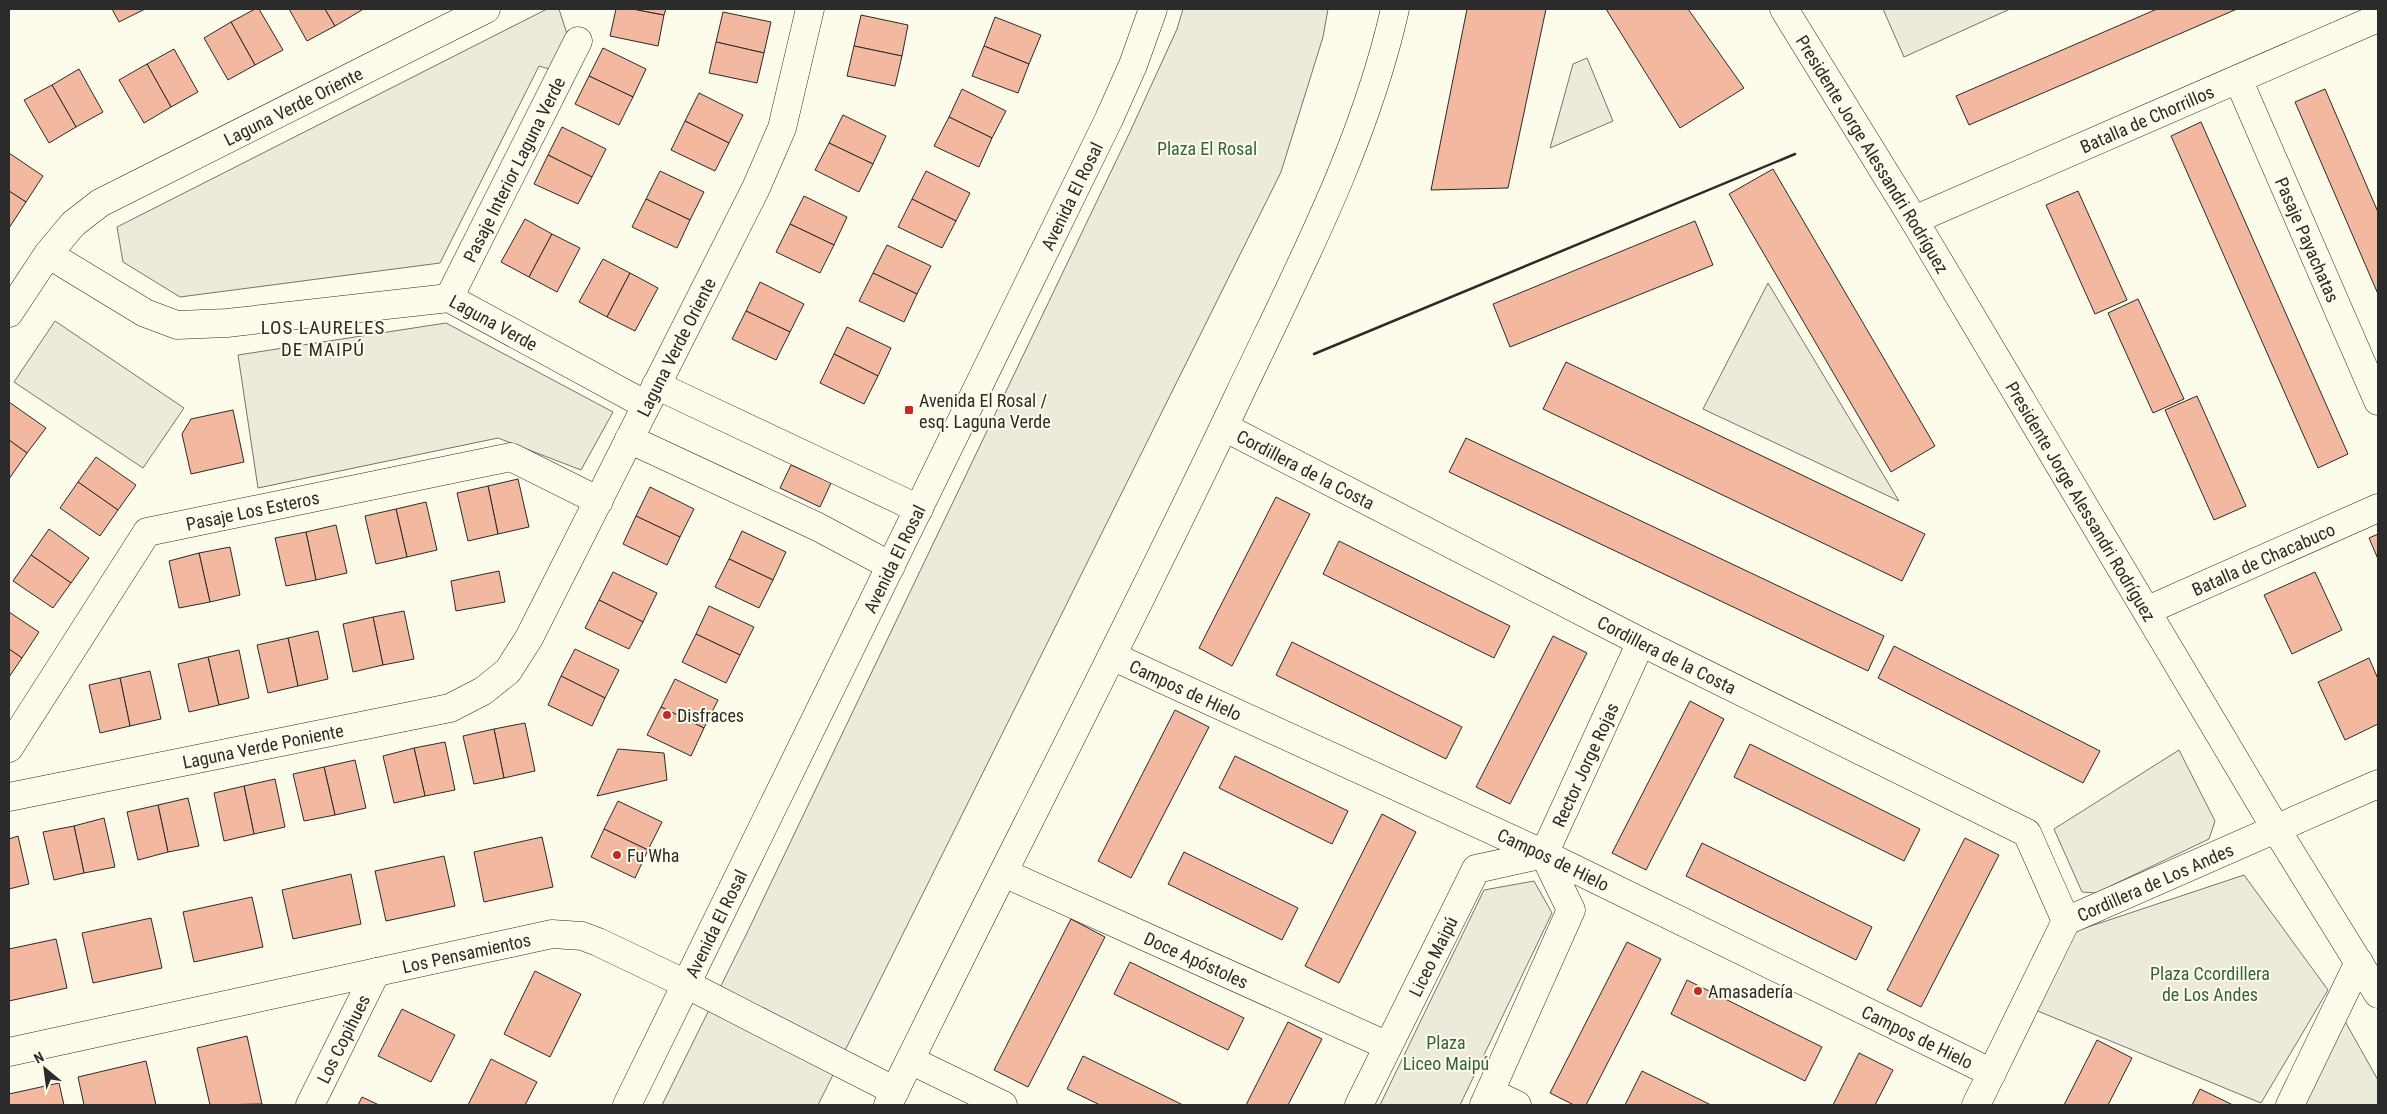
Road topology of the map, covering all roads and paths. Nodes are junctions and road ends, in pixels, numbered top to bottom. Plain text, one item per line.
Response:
1 (486, 9) edge
2 (810, 9) edge
3 (1153, 9) edge
4 (1395, 9) edge
5 (1784, 9) edge
6 (2378, 18) edge
7 (578, 41) dead end
8 (2238, 79) junction
9 (1914, 220) junction
10 (48, 254) junction
11 (449, 298) junction
12 (9, 313) edge
13 (651, 395) junction
14 (2378, 401) edge
15 (1224, 426) junction
16 (629, 439) junction
17 (599, 501) junction
18 (2378, 508) edge
19 (919, 509) junction
20 (891, 566) junction
21 (2148, 610) junction
22 (1641, 642) junction
23 (1112, 656) junction
24 (508, 671) joint
25 (9, 748) edge
26 (2378, 784) edge
27 (9, 797) edge
28 (2276, 830) junction
29 (1544, 854) junction
30 (1004, 873) junction
31 (2066, 921) junction
32 (2359, 962) junction
33 (376, 972) junction
34 (686, 984) junction
35 (2378, 994) edge
36 (1388, 1046) junction
37 (9, 1052) edge
38 (910, 1060) junction
39 (1992, 1073) junction
40 (892, 1098) edge
41 (1487, 1098) edge
42 (310, 1105) edge
43 (627, 1105) edge
44 (1003, 1105) edge
45 (1359, 1105) edge
46 (1517, 1105) edge
47 (1976, 1105) edge
48 (2290, 1105) edge

1 - 10 street, Laguna Verde Oriente
2 - 13 street, Laguna Verde Oriente
3 - 19 street, Avenida El Rosal
4 - 15 street
5 - 9 street, Presidente Jorge Alessandri Rodríguez
6 - 8 street, Batalla de Chorrillos
7 - 11 street, Pasaje Interior Laguna Verde
8 - 9 street, Batalla de Chorrillos
8 - 14 street, Pasaje Payachatas
9 - 21 street, Presidente Jorge Alessandri Rodríguez
10 - 11 street, Laguna Verde
10 - 12 street
11 - 13 street, Laguna Verde
13 - 16 street, Laguna Verde Oriente
13 - 19 street, Laguna Verde
15 - 22 street, Cordillera de la Costa
15 - 23 street
16 - 17 street, Laguna Verde Oriente
16 - 20 street
17 - 24 street, Laguna Verde Oriente
17 - 25 street, Pasaje Los Esteros
18 - 21 street, Batalla de Chacabuco
19 - 20 street, Avenida El Rosal
20 - 34 street, Avenida El Rosal
21 - 28 street, Presidente Jorge Alessandri Rodríguez
22 - 29 street, Rector Jorge Rojas
22 - 31 street, Cordillera de la Costa
23 - 29 street, Campos de Hielo
23 - 30 street
24 - 27 street, Laguna Verde Poniente
26 - 28 street, Cordillera de Los Andes
28 - 31 street, Cordillera de Los Andes
28 - 32 street, Presidente Jorge Alessandri Rodríguez
29 - 36 street, Liceo Maipú
29 - 39 street, Campos de Hielo
29 - 41 street
30 - 36 street, Doce Apóstoles
30 - 38 street
31 - 39 street, Cordillera de Los Andes
32 - 35 street, Presidente Jorge Alessandri Rodríguez
32 - 48 street
33 - 34 street, Los Pensamientos
33 - 37 street, Los Pensamientos
33 - 42 street, Los Copihues
34 - 40 street, Los Pensamientos
34 - 43 street, Avenida El Rosal
36 - 45 street, Liceo Maipú
38 - 40 street
38 - 44 street
39 - 47 street, Cordillera de Los Andes
41 - 46 street

